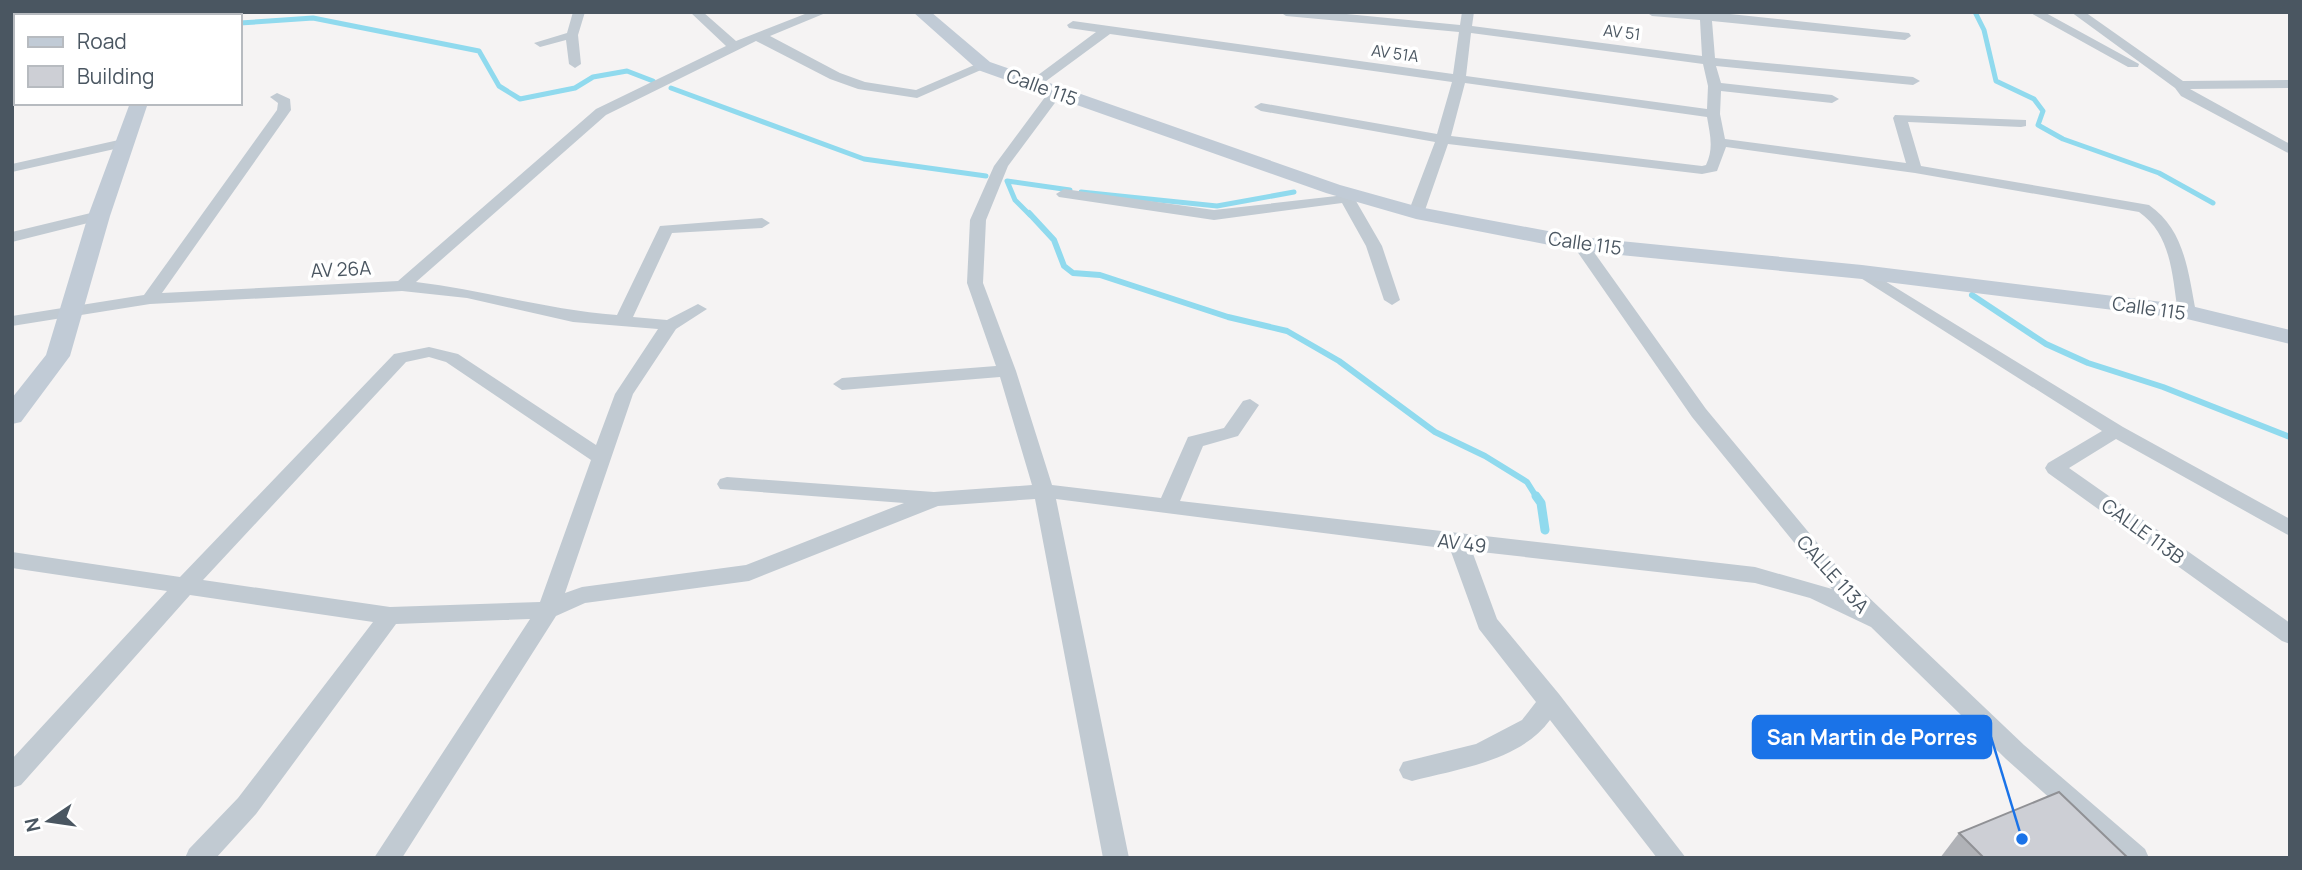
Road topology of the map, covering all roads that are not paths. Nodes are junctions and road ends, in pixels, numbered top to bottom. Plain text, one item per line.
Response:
1 (579, 12) edge
2 (696, 12) edge
3 (822, 12) edge
4 (921, 12) edge
5 (1286, 12) edge
6 (1468, 12) edge
7 (1652, 12) edge
8 (2035, 12) edge
9 (2077, 12) edge
10 (1705, 15) edge
11 (1073, 25) dead end
12 (1465, 29) junction
13 (1107, 30) junction
14 (572, 35) junction
15 (759, 35) junction
16 (1905, 36) dead end
17 (540, 43) dead end
18 (734, 46) junction
19 (1709, 61) junction
20 (575, 64) dead end
21 (984, 66) junction
22 (1458, 80) junction
23 (1913, 81) dead end
24 (1033, 84) junction
25 (2290, 84) edge
26 (1715, 86) junction
27 (2183, 89) junction
28 (1056, 92) junction
29 (277, 97) dead end
30 (1832, 99) dead end
31 (138, 105) edge
32 (1261, 107) dead end
33 (1713, 114) junction
34 (2021, 123) dead end
35 (1443, 139) junction
36 (1719, 142) junction
37 (124, 144) junction
38 (2290, 150) edge
39 (12, 168) edge
40 (1915, 169) junction
41 (1064, 194) dead end
42 (1353, 197) junction
43 (1416, 213) junction
44 (99, 216) junction
45 (762, 223) dead end
46 (12, 237) edge
47 (1580, 244) junction
48 (1863, 272) junction
49 (402, 286) junction
50 (150, 299) junction
51 (1392, 300) dead end
52 (698, 309) dead end
53 (73, 312) junction
54 (2187, 312) junction
55 (624, 320) junction
56 (12, 321) edge
57 (670, 325) junction
58 (2290, 337) edge
59 (1007, 371) junction
60 (842, 384) dead end
61 (1250, 405) dead end
62 (12, 416) edge
63 (2116, 430) junction
64 (602, 458) junction
65 (727, 484) dead end
66 (1044, 491) junction
67 (935, 499) junction
68 (1167, 507) junction
69 (2290, 530) edge
70 (1458, 542) junction
71 (12, 559) edge
72 (184, 587) junction
73 (548, 610) junction
74 (390, 617) junction
75 (1873, 619) junction
76 (2290, 635) edge
77 (1551, 701) junction
78 (1412, 770) dead end
79 (12, 777) edge
80 (198, 858) edge
81 (387, 858) edge
82 (1116, 858) edge
83 (1673, 858) edge
84 (2136, 858) edge

1 - 14 street
2 - 18 street
3 - 15 street
4 - 21 main road, Calle 115
5 - 12 street, AV 51
6 - 12 street
7 - 10 street
8 - 27 street
9 - 27 street
10 - 16 street
10 - 19 street
11 - 13 street, AV 51A
12 - 19 street, AV 51
12 - 22 street
13 - 22 street, AV 51A
13 - 24 street
14 - 17 street
14 - 20 street
15 - 18 street
15 - 21 street
18 - 49 street
19 - 23 street, AV 51
19 - 26 street
21 - 24 main road, Calle 115
22 - 33 street, AV 51A
22 - 35 street
24 - 28 main road, Calle 115
25 - 27 street
26 - 30 street
26 - 33 street
27 - 38 street
28 - 42 main road, Calle 115
28 - 59 street
29 - 50 street
31 - 37 main road
32 - 35 street
33 - 36 street
34 - 40 street
35 - 36 street
35 - 43 street
36 - 40 street
37 - 39 street
37 - 44 main road
40 - 54 street
41 - 42 street
42 - 43 main road, Calle 115
42 - 51 street
43 - 47 main road, Calle 115
44 - 46 street
44 - 53 main road
45 - 55 street
47 - 48 main road, Calle 115
47 - 75 street, CALLE 113A
48 - 54 main road, Calle 115
48 - 63 street
49 - 50 street, AV 26A
49 - 55 street, AV 26A
50 - 53 street, AV 26A
52 - 57 street
53 - 56 street, AV 26A
53 - 62 main road
54 - 58 main road, Calle 115
55 - 57 street, AV 26A
57 - 64 street
59 - 60 street
59 - 66 street
61 - 68 street
63 - 69 street
63 - 76 street, CALLE 113B
64 - 72 street
64 - 73 street
65 - 67 street
66 - 67 street, AV 49
66 - 68 street, AV 49
66 - 82 street
67 - 73 street
68 - 70 street, AV 49
70 - 75 street, AV 49
70 - 77 street
71 - 72 street
72 - 74 street
72 - 79 street
73 - 74 street
73 - 81 street
74 - 80 street
75 - 84 street, CALLE 113A
77 - 78 street
77 - 83 street

